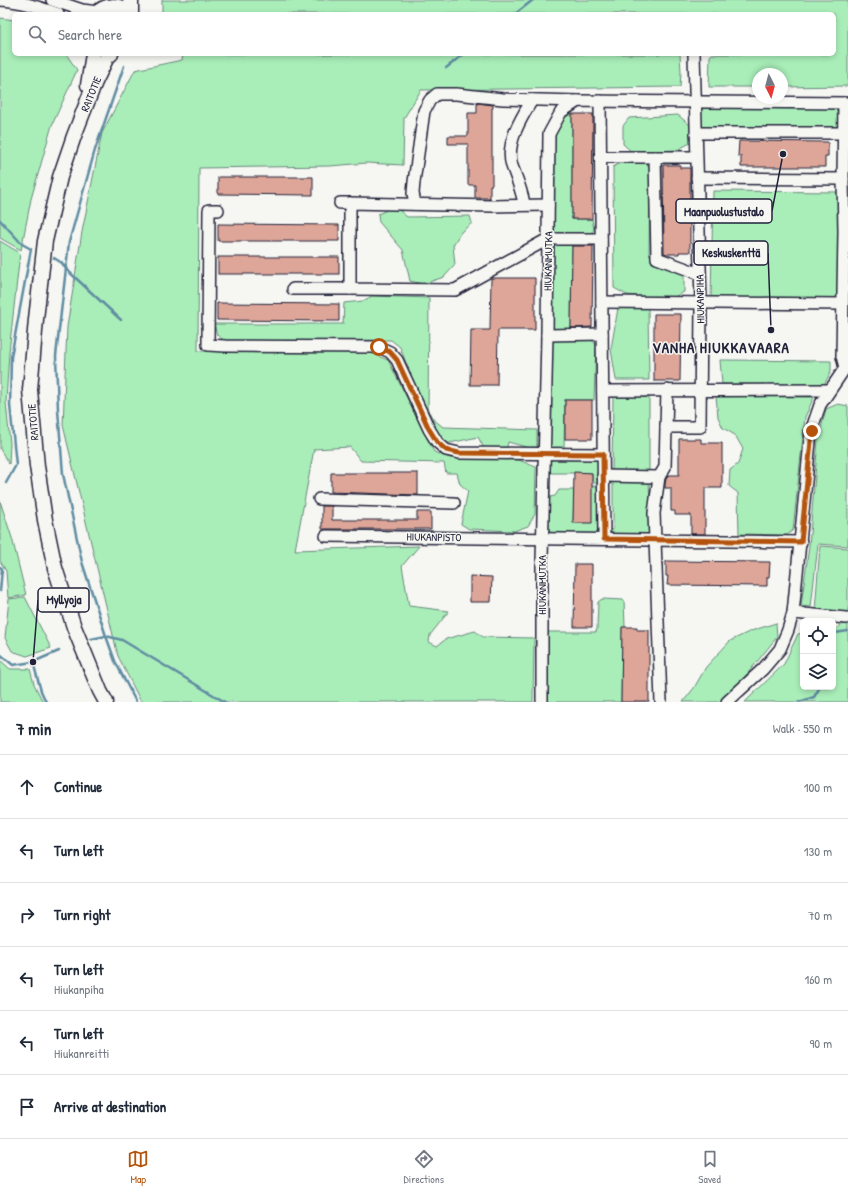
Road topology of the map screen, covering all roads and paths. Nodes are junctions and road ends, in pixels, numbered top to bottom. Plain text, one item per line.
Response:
1 (0, 0) edge
2 (52, 0) edge
3 (131, 0) edge
4 (103, 8) edge
5 (53, 12) edge
6 (127, 12) edge
7 (130, 12) edge
8 (93, 56) edge
9 (109, 56) edge
10 (694, 56) edge
11 (532, 100) junction
12 (578, 101) junction
13 (600, 102) junction
14 (695, 102) junction
15 (846, 103) edge
16 (696, 133) junction
17 (844, 133) junction
18 (74, 136) junction
19 (601, 157) junction
20 (655, 157) junction
21 (696, 157) junction
22 (845, 175) edge
23 (697, 178) junction
24 (415, 204) junction
25 (524, 204) junction
26 (548, 205) junction
27 (218, 210) dead end
28 (548, 239) junction
29 (602, 239) junction
30 (700, 274) junction
31 (293, 289) dead end
32 (350, 289) junction
33 (602, 302) junction
34 (701, 302) junction
35 (842, 304) junction
36 (602, 334) junction
37 (547, 335) junction
38 (846, 367) edge
39 (667, 390) junction
40 (829, 390) junction
41 (602, 391) junction
42 (700, 391) junction
43 (666, 427) junction
44 (545, 454) junction
45 (603, 454) junction
46 (603, 476) junction
47 (659, 477) junction
48 (319, 500) dead end
49 (454, 502) dead end
50 (326, 536) dead end
51 (543, 538) junction
52 (604, 539) junction
53 (655, 540) junction
54 (801, 542) junction
55 (793, 613) junction
56 (846, 618) dead end
57 (106, 702) edge
58 (542, 702) edge
59 (661, 702) edge
60 (727, 702) edge

1 - 5 street
2 - 4 street
3 - 7 main road
4 - 6 main road
8 - 18 main road, RAITOTIE
9 - 18 main road, RAITOTIE
10 - 14 street, HIUKANPIHA
11 - 12 street
11 - 24 street
11 - 25 street
12 - 13 street
12 - 26 street, HIUKANMUTKA
13 - 14 street
13 - 19 street
14 - 15 street
14 - 16 street, HIUKANPIHA
15 - 17 street
16 - 17 street
16 - 21 street, HIUKANPIHA
17 - 22 street
18 - 57 main road, RAITOTIE
19 - 20 street
19 - 29 street
20 - 21 street
20 - 30 street
21 - 23 street, HIUKANPIHA
22 - 23 street
22 - 35 street
23 - 30 street, HIUKANPIHA
24 - 25 street
24 - 32 street
25 - 26 street
26 - 28 street, HIUKANMUTKA
27 - 44 street
28 - 29 street
28 - 32 street
28 - 37 street, HIUKANMUTKA
29 - 33 street
30 - 34 street, HIUKANPIHA
31 - 32 street
33 - 34 street
33 - 36 street
34 - 35 street
34 - 42 street, HIUKANPIHA
35 - 38 street
36 - 37 street
36 - 41 street
37 - 44 street, HIUKANMUTKA
38 - 40 street
39 - 41 street
39 - 42 street
39 - 43 street
40 - 42 street
40 - 54 street
41 - 45 street
42 - 43 street, HIUKANPIHA
43 - 47 street
44 - 45 street
44 - 51 street, HIUKANMUTKA
45 - 46 street
46 - 47 street
46 - 52 street
47 - 53 street
48 - 49 street
50 - 51 street, HIUKANPISTO
51 - 52 street
51 - 58 street, HIUKANMUTKA
52 - 53 street
53 - 54 street
53 - 59 street
54 - 55 street
55 - 56 street
55 - 60 street

